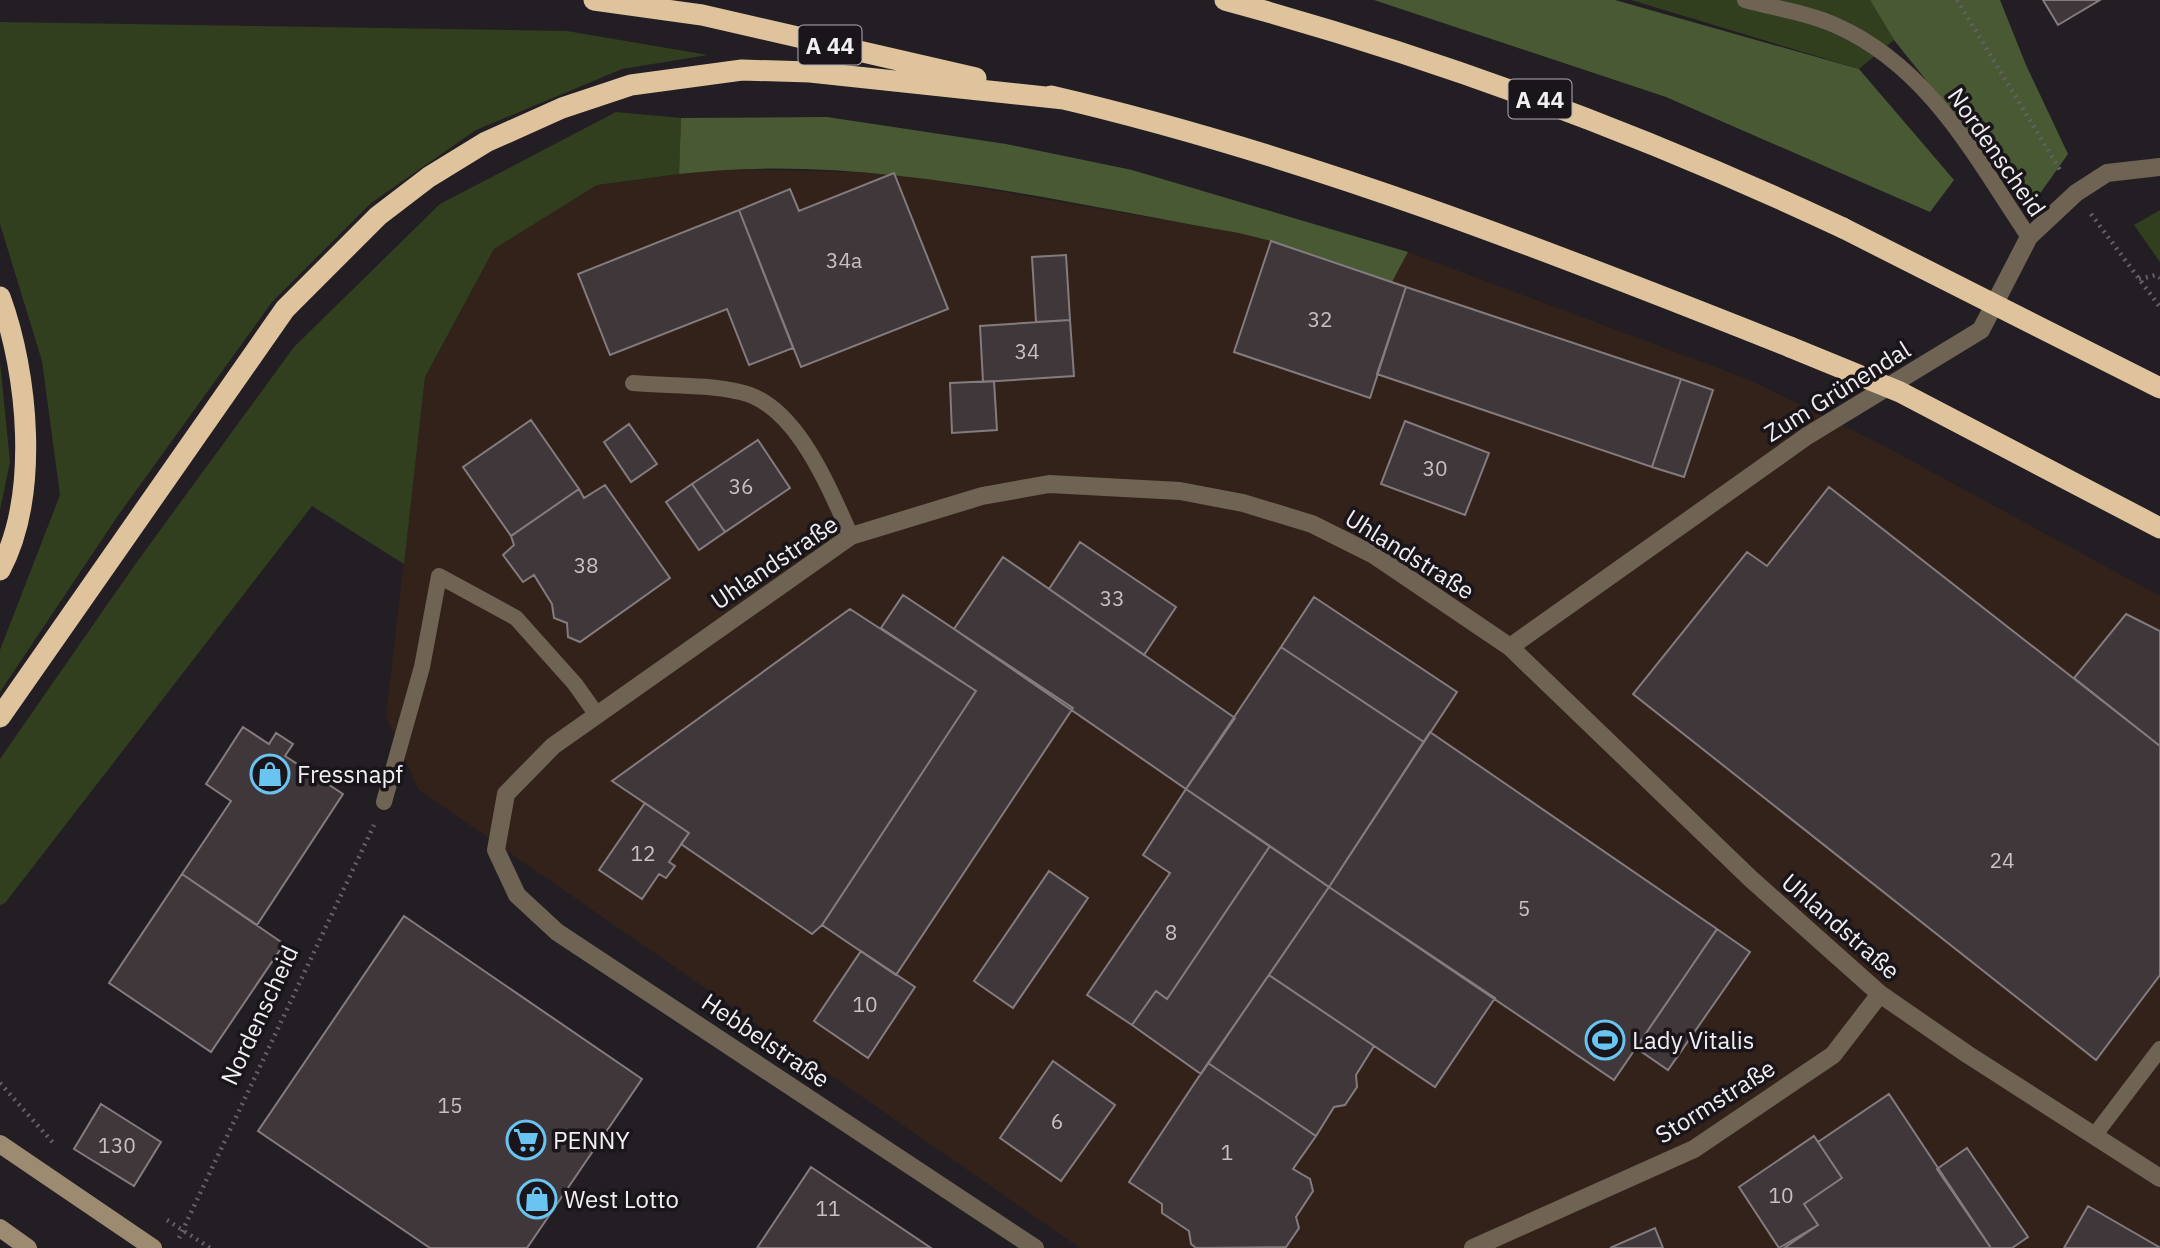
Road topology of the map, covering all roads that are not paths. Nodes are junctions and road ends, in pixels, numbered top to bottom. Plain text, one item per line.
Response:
1 (594, 0) edge
2 (1226, 0) edge
3 (1745, 0) edge
4 (1064, 99) junction
5 (2160, 166) edge
6 (2029, 237) junction
7 (0, 297) edge
8 (633, 383) dead end
9 (2160, 388) edge
10 (2160, 528) edge
11 (851, 537) junction
12 (0, 570) edge
13 (1510, 647) junction
14 (597, 715) junction
15 (0, 717) edge
16 (384, 802) road end
17 (496, 849) joint
18 (1880, 994) junction
19 (2160, 1049) edge
20 (2094, 1136) junction
21 (0, 1144) edge
22 (2160, 1178) edge
23 (0, 1228) edge
24 (27, 1248) edge
25 (153, 1248) edge
26 (1035, 1248) edge
27 (1473, 1248) edge

1 - 4 highway, A 44
2 - 9 highway, A 44, bridge
3 - 6 lane, Nordenscheid
4 - 10 highway, A 44, bridge
4 - 15 highway
5 - 6 street, Zum Grünendal
6 - 13 street, Zum Grünendal
7 - 12 highway
8 - 11 lane
11 - 13 street, Uhlandstraße
11 - 14 street, Uhlandstraße
13 - 18 street, Uhlandstraße
14 - 16 lane
14 - 17 street, Uhlandstraße
17 - 26 street, Hebbelstraße
18 - 20 street, Uhlandstraße
18 - 27 street, Stormstraße
19 - 20 lane
20 - 22 street, Uhlandstraße
21 - 25 main road
23 - 24 main road

